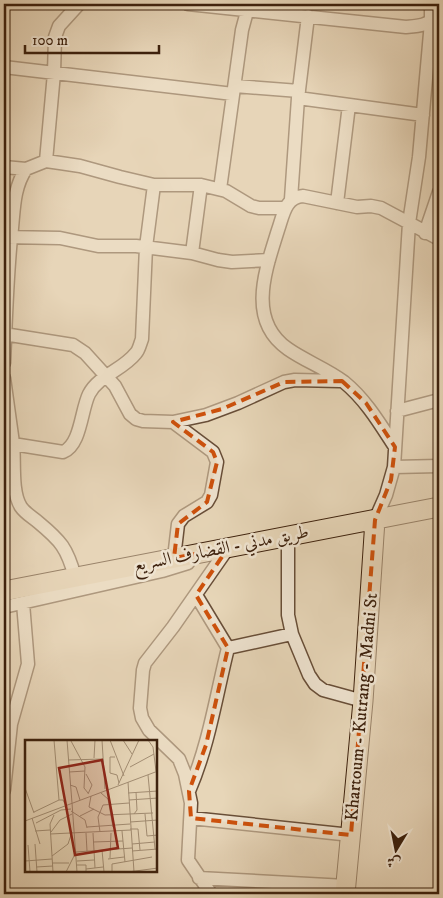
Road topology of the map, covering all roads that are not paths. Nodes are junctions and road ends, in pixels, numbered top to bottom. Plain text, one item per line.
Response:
1 (79, 4) edge
2 (188, 4) edge
3 (431, 4) edge
4 (248, 7) edge
5 (308, 16) junction
6 (435, 17) edge
7 (4, 67) edge
8 (54, 73) junction
9 (234, 90) junction
10 (299, 95) junction
11 (349, 105) junction
12 (423, 115) junction
13 (46, 162) junction
14 (4, 167) edge
15 (26, 169) junction
16 (154, 185) junction
17 (201, 185) junction
18 (220, 190) junction
19 (439, 192) edge
20 (337, 203) junction
21 (288, 204) junction
22 (409, 223) junction
23 (425, 233) junction
24 (7, 238) edge
25 (439, 239) edge
26 (146, 247) junction
27 (192, 252) junction
28 (269, 260) junction
29 (4, 334) edge
30 (4, 363) edge
31 (106, 377) junction
32 (4, 378) edge
33 (342, 381) junction
34 (439, 400) edge
35 (398, 411) junction
36 (173, 422) junction
37 (8, 445) edge
38 (395, 447) junction
39 (439, 466) edge
40 (394, 467) junction
41 (439, 508) edge
42 (376, 520) junction
43 (288, 537) junction
44 (221, 549) junction
45 (174, 558) junction
46 (75, 577) junction
47 (4, 591) edge
48 (196, 595) junction
49 (23, 603) junction
50 (4, 607) edge
51 (292, 634) junction
52 (228, 648) junction
53 (363, 701) junction
54 (4, 790) edge
55 (189, 791) junction
56 (191, 818) junction
57 (351, 835) junction
58 (199, 878) junction
59 (345, 890) edge
60 (211, 894) edge

1 - 8 street
2 - 4 street
3 - 6 street
4 - 5 street
4 - 9 street
5 - 6 street
5 - 10 street
6 - 12 street
7 - 8 street
8 - 9 street
8 - 13 street
9 - 10 street
9 - 18 street
10 - 11 street
10 - 21 street
11 - 12 street
11 - 20 street
12 - 22 street
13 - 15 street
13 - 16 street
14 - 15 street
15 - 24 street
16 - 17 street
16 - 26 street
17 - 18 street
17 - 27 street
18 - 21 street
19 - 23 street
20 - 21 street
20 - 22 street
21 - 28 street
22 - 23 street
22 - 35 street
23 - 25 street
24 - 26 street
24 - 29 street
26 - 27 street
26 - 31 street
27 - 28 street
28 - 33 street
29 - 30 street
29 - 31 street
31 - 36 street
31 - 37 street
32 - 37 street
33 - 36 street
33 - 38 street
34 - 35 street
35 - 38 street
36 - 45 street
37 - 46 street
38 - 40 street
39 - 40 street
40 - 42 street
41 - 42 highway, طريق مدني - القضارف السريع
42 - 43 highway, طريق مدني - القضارف السريع
42 - 53 highway, Khartoum - Kutrang - Madni St
43 - 44 highway, طريق مدني - القضارف السريع
43 - 51 street
44 - 45 highway, طريق مدني - القضارف السريع
44 - 48 street
44 - 49 street
45 - 46 highway, طريق مدني - القضارف السريع
46 - 47 highway, طريق مدني - القضارف السريع
48 - 52 street
48 - 55 street
49 - 50 street
49 - 54 street
51 - 52 street
51 - 53 street
52 - 55 street
53 - 57 highway, Khartoum - Kutrang - Madni St
55 - 56 street
56 - 57 street
56 - 58 street
57 - 59 highway, Khartoum - Kutrang - Madni St
58 - 59 street
58 - 60 street

